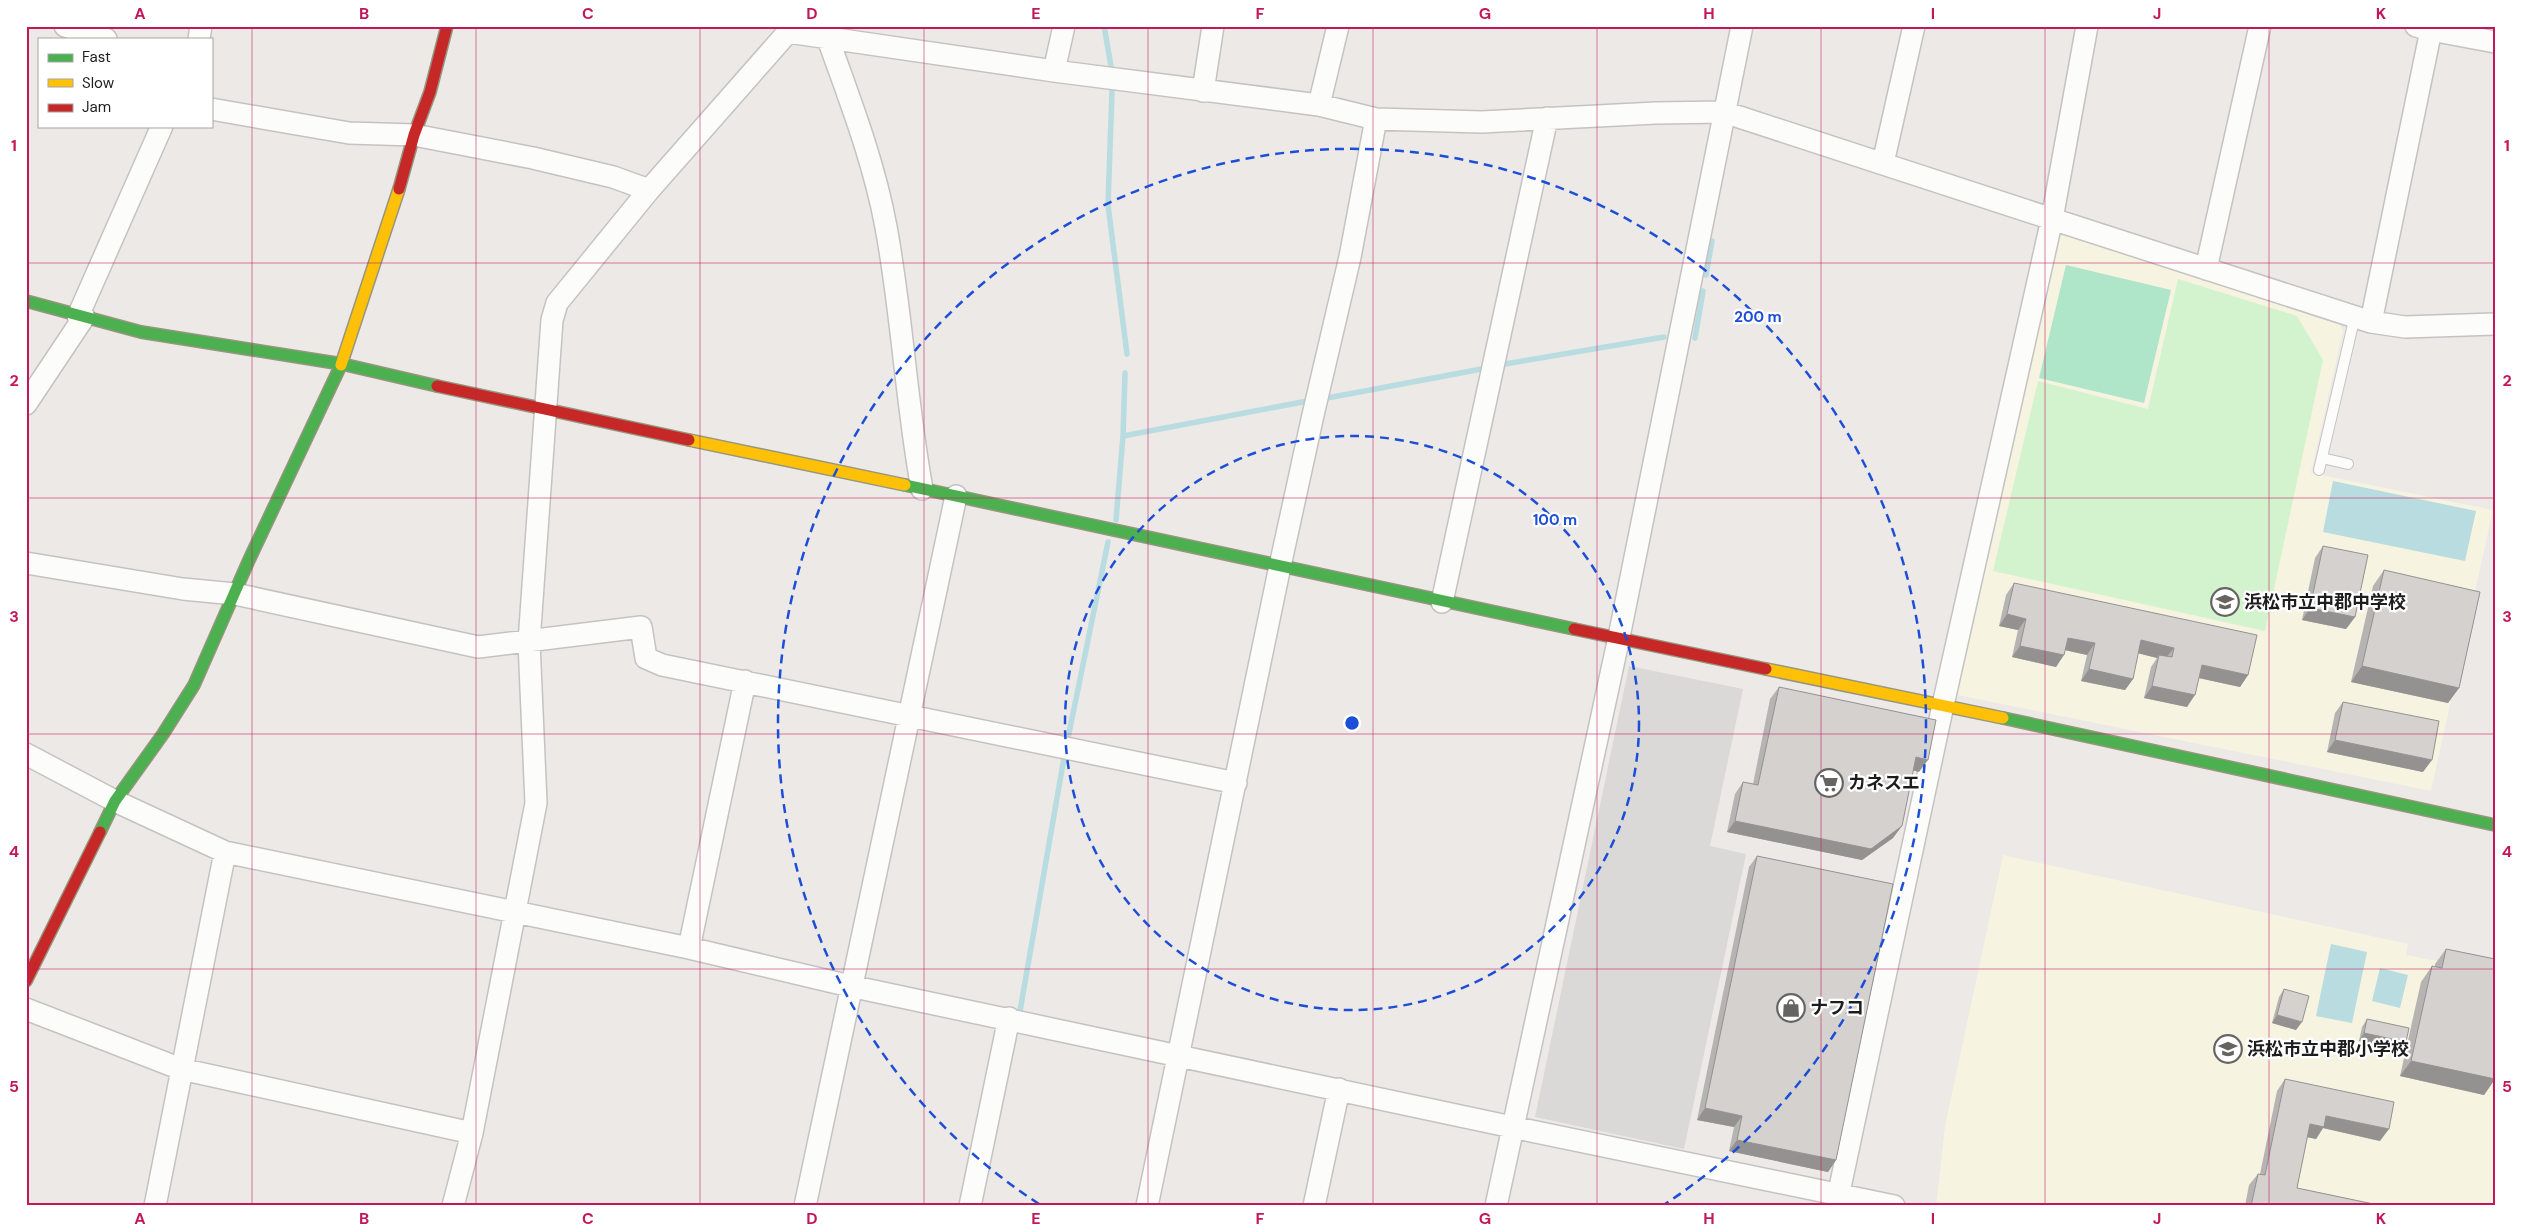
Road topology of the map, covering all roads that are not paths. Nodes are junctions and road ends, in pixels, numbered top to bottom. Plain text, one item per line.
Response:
1 (65, 26) edge
2 (447, 26) edge
3 (1064, 26) edge
4 (1213, 26) edge
5 (1338, 26) edge
6 (1742, 26) edge
7 (1914, 26) edge
8 (2088, 26) edge
9 (2260, 26) edge
10 (2426, 27) edge
11 (819, 34) edge
12 (103, 38) edge
13 (2495, 42) edge
14 (1054, 70) junction
15 (1203, 91) junction
16 (1319, 105) junction
17 (212, 109) edge
18 (1724, 112) junction
19 (1548, 118) junction
20 (1376, 119) junction
21 (161, 128) edge
22 (414, 136) junction
23 (1883, 163) junction
24 (649, 190) junction
25 (2052, 219) junction
26 (2206, 269) junction
27 (26, 301) edge
28 (81, 317) junction
29 (2363, 319) junction
30 (2495, 324) edge
31 (342, 364) junction
32 (26, 404) edge
33 (545, 410) junction
34 (2322, 458) junction
35 (2348, 464) dead end
36 (2319, 470) dead end
37 (922, 489) junction
38 (956, 496) junction
39 (26, 564) edge
40 (1280, 566) junction
41 (235, 594) junction
42 (1442, 602) junction
43 (1619, 637) junction
44 (529, 642) junction
45 (745, 681) junction
46 (1943, 705) junction
47 (910, 716) junction
48 (26, 754) edge
49 (1236, 783) junction
50 (114, 801) junction
51 (2495, 825) edge
52 (225, 852) junction
53 (515, 913) junction
54 (689, 948) junction
55 (26, 981) edge
56 (850, 986) junction
57 (26, 1009) edge
58 (1008, 1018) junction
59 (1178, 1054) junction
60 (181, 1069) junction
61 (1339, 1089) junction
62 (1512, 1127) junction
63 (472, 1133) junction
64 (1838, 1200) edge
65 (155, 1206) edge
66 (453, 1206) edge
67 (806, 1206) edge
68 (970, 1206) edge
69 (1147, 1206) edge
70 (1314, 1206) edge
71 (1496, 1206) edge
72 (1894, 1206) edge

1 - 12 street
2 - 22 street
3 - 14 street
4 - 15 street
5 - 16 street
6 - 18 street
7 - 23 street
8 - 25 street
9 - 26 street
10 - 13 street
10 - 29 street
11 - 14 street
11 - 24 street
11 - 37 street
14 - 15 street
15 - 16 street
16 - 20 street
17 - 22 street
18 - 19 street
18 - 23 street
18 - 43 street
19 - 20 street
19 - 42 street
20 - 40 street
21 - 28 street
22 - 24 street
22 - 31 street
23 - 25 street
24 - 33 street
25 - 26 street
25 - 46 street
26 - 29 street
27 - 28 street
28 - 31 street
28 - 32 street
29 - 30 street
29 - 34 lane
31 - 33 street
31 - 41 street
33 - 37 street
33 - 44 street
34 - 35 lane
34 - 36 lane
37 - 38 street
38 - 40 street
38 - 47 street
39 - 41 street
40 - 42 street
40 - 49 street
41 - 44 street
41 - 50 street
42 - 43 street
43 - 46 street
43 - 62 street
44 - 45 street
44 - 53 street
45 - 47 street
45 - 54 street
46 - 51 street
46 - 64 street
47 - 49 street
47 - 56 street
48 - 50 street
49 - 59 street
50 - 52 street
50 - 55 street
52 - 53 street
52 - 60 street
53 - 54 street
53 - 63 street
54 - 56 street
56 - 58 street
56 - 67 street
57 - 60 street
58 - 59 street
58 - 68 street
59 - 61 street
59 - 69 street
60 - 63 street
60 - 65 street
61 - 62 street
61 - 70 street
62 - 64 street
62 - 71 street
63 - 66 street
64 - 72 street

